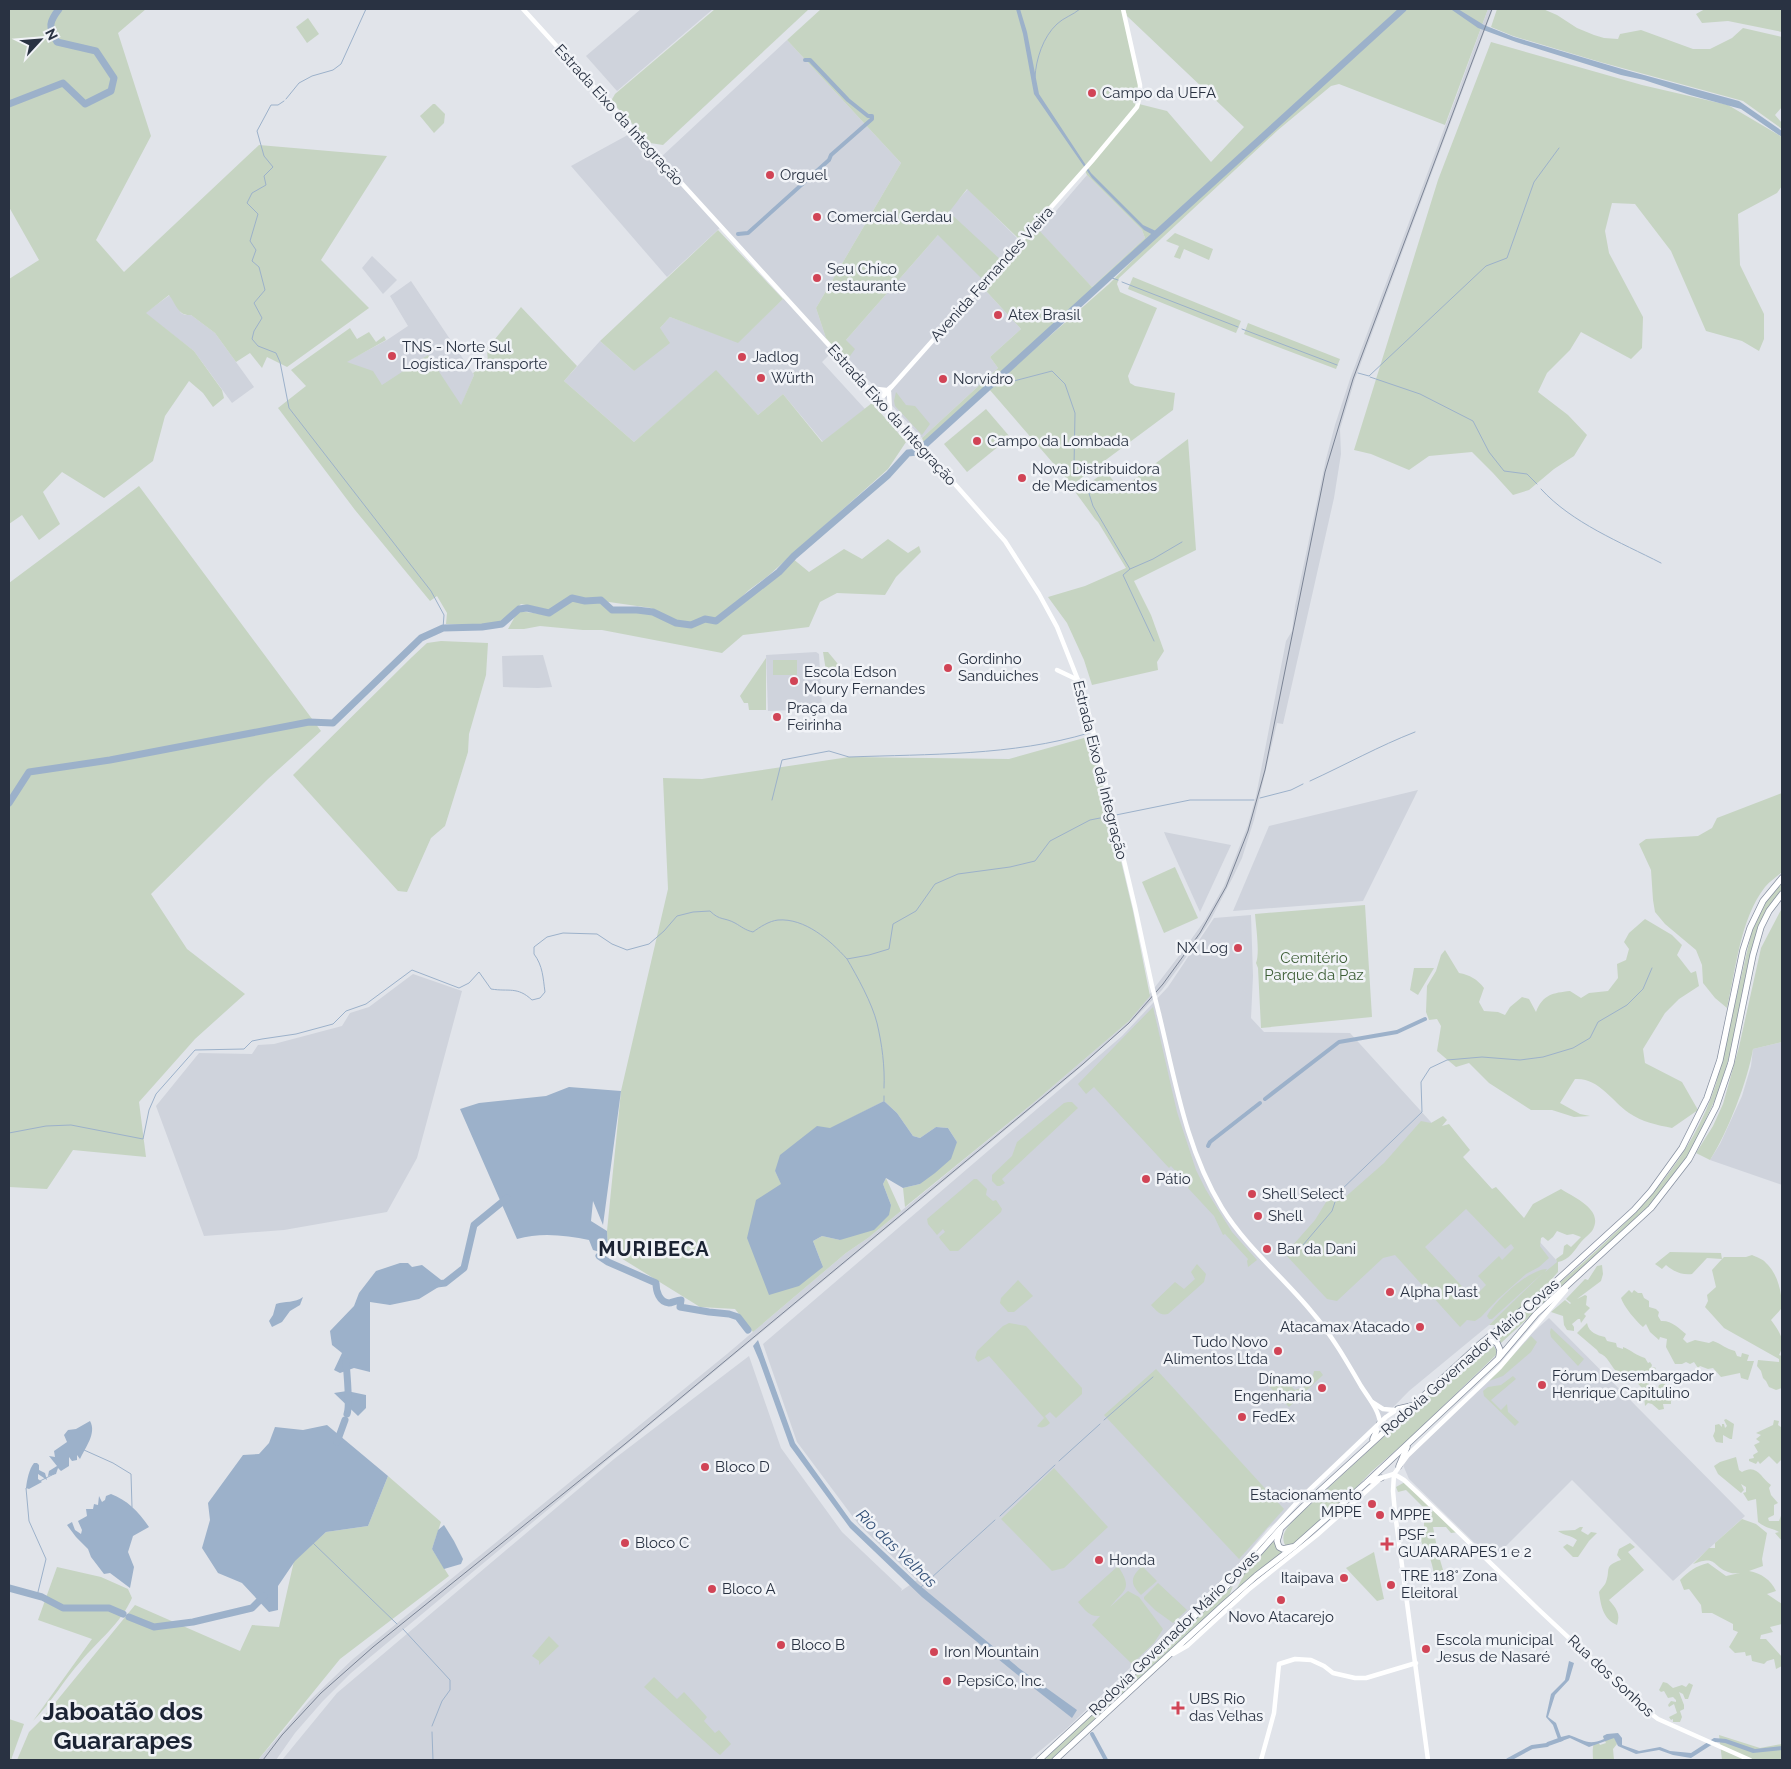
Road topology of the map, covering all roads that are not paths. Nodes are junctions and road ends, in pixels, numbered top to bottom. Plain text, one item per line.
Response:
1 (523, 9) edge
2 (1124, 9) edge
3 (867, 388) junction
4 (887, 391) junction
5 (878, 400) junction
6 (890, 413) junction
7 (1057, 670) dead end
8 (1078, 680) junction
9 (1782, 878) edge
10 (1782, 894) edge
11 (1571, 1282) junction
12 (1479, 1345) junction
13 (1498, 1360) junction
14 (1369, 1399) junction
15 (1413, 1406) junction
16 (1398, 1409) junction
17 (1380, 1423) junction
18 (1411, 1440) junction
19 (1371, 1445) junction
20 (1399, 1466) junction
21 (1394, 1474) junction
22 (1381, 1478) junction
23 (1404, 1480) junction
24 (1366, 1483) junction
25 (1393, 1491) junction
26 (1280, 1529) junction
27 (1295, 1546) junction
28 (1164, 1659) junction
29 (1416, 1664) junction
30 (1137, 1669) junction
31 (1039, 1760) edge
32 (1056, 1760) edge
33 (1261, 1760) edge
34 (1428, 1760) edge
35 (1750, 1760) edge

1 - 3 main road, Estrada Eixo da Integração
2 - 4 main road, Avenida Fernandes Vieira
3 - 4 main road
3 - 5 main road, Estrada Eixo da Integração
4 - 5 main road, Avenida Fernandes Vieira
4 - 6 main road
5 - 6 main road, Estrada Eixo da Integração
6 - 8 main road, Estrada Eixo da Integração
7 - 8 main road
8 - 14 main road, Estrada Eixo da Integração, bridge
9 - 12 highway, Rodovia Governador Mário Covas
10 - 11 highway, Rodovia Governador Mário Covas
11 - 13 highway, Rodovia Governador Mário Covas
11 - 20 main road
12 - 13 highway
12 - 15 highway, Rodovia Governador Mário Covas
13 - 18 highway, Rodovia Governador Mário Covas
14 - 16 main road, Estrada Eixo da Integração
14 - 17 main road, Estrada Eixo da Integração
15 - 16 highway
15 - 19 highway, Rodovia Governador Mário Covas
16 - 17 main road
17 - 19 highway
17 - 30 main road
18 - 20 highway
18 - 24 highway, Rodovia Governador Mário Covas
19 - 26 highway, Rodovia Governador Mário Covas
20 - 21 main road
20 - 23 main road, Rua dos Sonhos
21 - 22 main road
21 - 23 main road, Rua dos Sonhos
21 - 25 main road
22 - 24 highway
22 - 25 main road
22 - 28 main road
23 - 35 main road, Rua dos Sonhos
24 - 27 highway, Rodovia Governador Mário Covas
25 - 29 main road
26 - 27 highway
26 - 30 highway, Rodovia Governador Mário Covas
27 - 28 highway, Rodovia Governador Mário Covas
28 - 32 highway, Rodovia Governador Mário Covas
29 - 33 main road
29 - 34 main road
30 - 31 highway, Rodovia Governador Mário Covas

